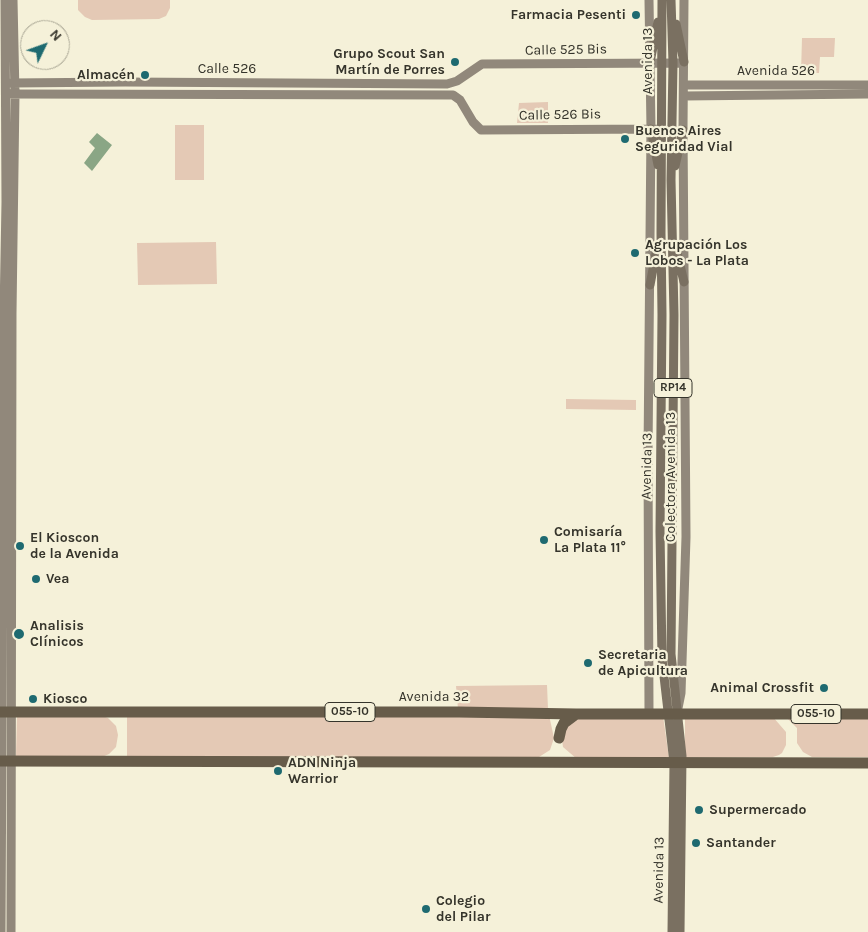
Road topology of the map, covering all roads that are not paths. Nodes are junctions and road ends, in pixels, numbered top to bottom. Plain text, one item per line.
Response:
1 (5, 0) edge
2 (13, 0) edge
3 (649, 0) edge
4 (684, 0) edge
5 (662, 1) edge
6 (671, 1) edge
7 (650, 62) junction
8 (662, 62) junction
9 (684, 62) junction
10 (673, 63) junction
11 (453, 82) joint
12 (7, 83) edge
13 (684, 85) junction
14 (868, 85) edge
15 (3, 94) edge
16 (15, 94) junction
17 (868, 94) edge
18 (453, 95) joint
19 (684, 96) junction
20 (651, 129) junction
21 (667, 129) junction
22 (683, 130) junction
23 (671, 180) junction
24 (662, 185) junction
25 (672, 232) junction
26 (661, 233) junction
27 (684, 282) junction
28 (650, 285) junction
29 (5, 712) edge
30 (649, 713) junction
31 (672, 713) junction
32 (576, 714) junction
33 (868, 714) edge
34 (559, 738) dead end
35 (4, 761) edge
36 (678, 763) junction
37 (868, 763) edge
38 (1, 932) edge
39 (11, 932) edge
40 (672, 932) edge
41 (680, 932) edge

1 - 12 main road
2 - 12 main road
3 - 7 main road, Colectora Avenida 13
4 - 9 main road, Colectora Avenida 13
5 - 7 main road
5 - 8 main road, Avenida 13 / RP14
6 - 9 main road
6 - 10 main road, Avenida 13 / RP14
7 - 8 main road, Calle 525 Bis
7 - 11 main road, Calle 525 Bis
7 - 20 main road, Colectora Avenida 13
8 - 10 main road, Calle 525 Bis
8 - 21 main road, Avenida 13 / RP14
9 - 10 main road, Calle 525 Bis
9 - 13 main road, Colectora Avenida 13
10 - 21 main road, Avenida 13 / RP14
11 - 12 main road, Calle 526
12 - 15 main road
12 - 16 main road
13 - 14 main road, Avenida 526
13 - 19 main road, Colectora Avenida 13
15 - 16 main road, Calle 526
15 - 29 main road
16 - 18 main road, Calle 526
16 - 29 main road
17 - 19 main road, Avenida 526
18 - 20 main road, Calle 526 Bis
19 - 22 main road, Colectora Avenida 13
20 - 21 main road, Calle 526 Bis
20 - 24 main road
20 - 28 main road, Colectora Avenida 13
21 - 22 main road, Calle 526 Bis
21 - 23 main road, Avenida 13 / RP14
21 - 24 main road, Avenida 13 / RP14
22 - 23 main road
22 - 27 main road, Colectora Avenida 13
23 - 25 main road, Avenida 13 / RP14
24 - 26 main road, Avenida 13 / RP14
25 - 27 main road
25 - 31 main road, Avenida 13 / RP14
26 - 28 main road
26 - 31 main road, Avenida 13 / RP14
27 - 31 main road, Colectora Avenida 13
28 - 30 main road, Colectora Avenida 13
29 - 32 highway, Avenida 32 / 055-10
29 - 35 main road
30 - 31 highway, Avenida 32 / 055-10
30 - 32 highway, Avenida 32 / 055-10
31 - 33 highway, Avenida 32 / 055-10
31 - 36 main road, Avenida 13 / RP14
32 - 34 highway
35 - 36 highway
35 - 38 main road
35 - 39 main road
36 - 37 highway
36 - 40 main road, Avenida 13
36 - 41 main road, Avenida 13

